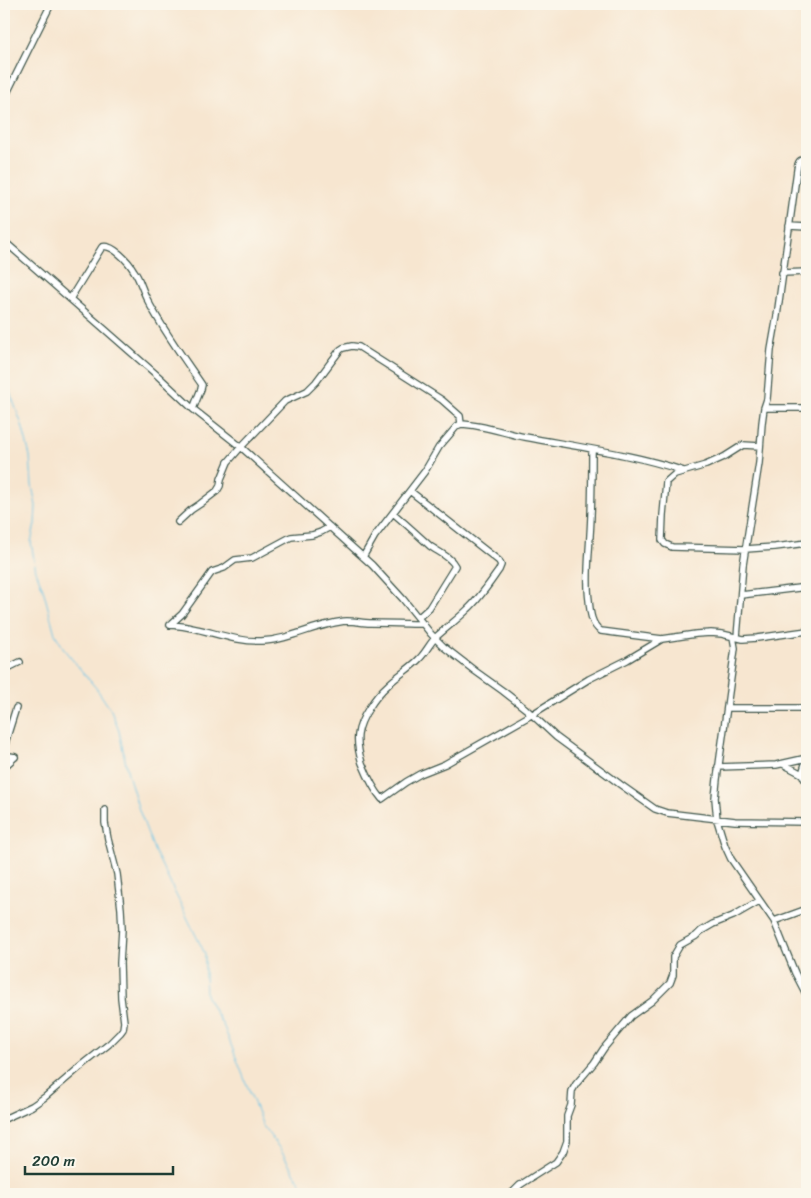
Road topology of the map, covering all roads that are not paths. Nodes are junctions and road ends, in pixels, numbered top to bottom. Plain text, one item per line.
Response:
1 (51, 4) edge
2 (4, 99) edge
3 (807, 159) edge
4 (789, 226) junction
5 (807, 227) edge
6 (4, 241) edge
7 (807, 272) edge
8 (782, 273) junction
9 (70, 299) junction
10 (764, 408) junction
11 (807, 408) edge
12 (193, 409) junction
13 (461, 424) junction
14 (760, 446) junction
15 (241, 447) junction
16 (592, 450) junction
17 (684, 471) junction
18 (410, 491) junction
19 (393, 514) junction
20 (178, 522) dead end
21 (330, 527) junction
22 (807, 543) edge
23 (746, 549) junction
24 (363, 557) junction
25 (807, 587) edge
26 (741, 595) junction
27 (412, 611) junction
28 (419, 617) junction
29 (410, 624) junction
30 (424, 624) junction
31 (807, 631) edge
32 (435, 638) junction
33 (738, 638) junction
34 (662, 639) junction
35 (735, 648) junction
36 (20, 662) dead end
37 (4, 670) edge
38 (16, 708) dead end
39 (727, 708) junction
40 (807, 708) edge
41 (531, 715) junction
42 (4, 750) edge
43 (4, 755) edge
44 (807, 758) edge
45 (784, 764) junction
46 (718, 766) junction
47 (4, 767) edge
48 (802, 774) junction
49 (807, 784) edge
50 (105, 810) dead end
51 (717, 820) junction
52 (807, 822) edge
53 (759, 900) junction
54 (807, 909) edge
55 (774, 921) junction
56 (807, 996) edge
57 (4, 1119) edge
58 (511, 1194) edge

1 - 2 street
3 - 4 street
4 - 5 street
4 - 8 street
6 - 9 street
7 - 8 street
8 - 10 street
9 - 12 street
9 - 12 street
10 - 11 street
10 - 14 street
12 - 15 street
13 - 15 street
13 - 16 street
13 - 18 street
14 - 17 street
14 - 23 street
15 - 20 street
15 - 21 street
16 - 17 street
16 - 34 street
17 - 23 street
18 - 19 street
18 - 32 street
19 - 24 street
19 - 28 street
21 - 24 street
21 - 29 street
22 - 23 street
23 - 26 street
24 - 27 street
25 - 26 street
26 - 33 street
27 - 28 street
27 - 29 street
28 - 30 street
29 - 30 street
30 - 32 street
31 - 33 street
32 - 41 street
32 - 41 street
33 - 34 street
33 - 35 street
33 - 35 street
34 - 41 street
35 - 39 street
36 - 37 street
38 - 42 street
39 - 40 street
39 - 46 street
41 - 51 street
43 - 47 street
44 - 45 street
44 - 48 street
45 - 46 street
45 - 48 street
46 - 51 street
48 - 49 street
50 - 57 street
51 - 52 street
51 - 53 street
53 - 55 street
53 - 58 street
54 - 55 street
55 - 56 street

